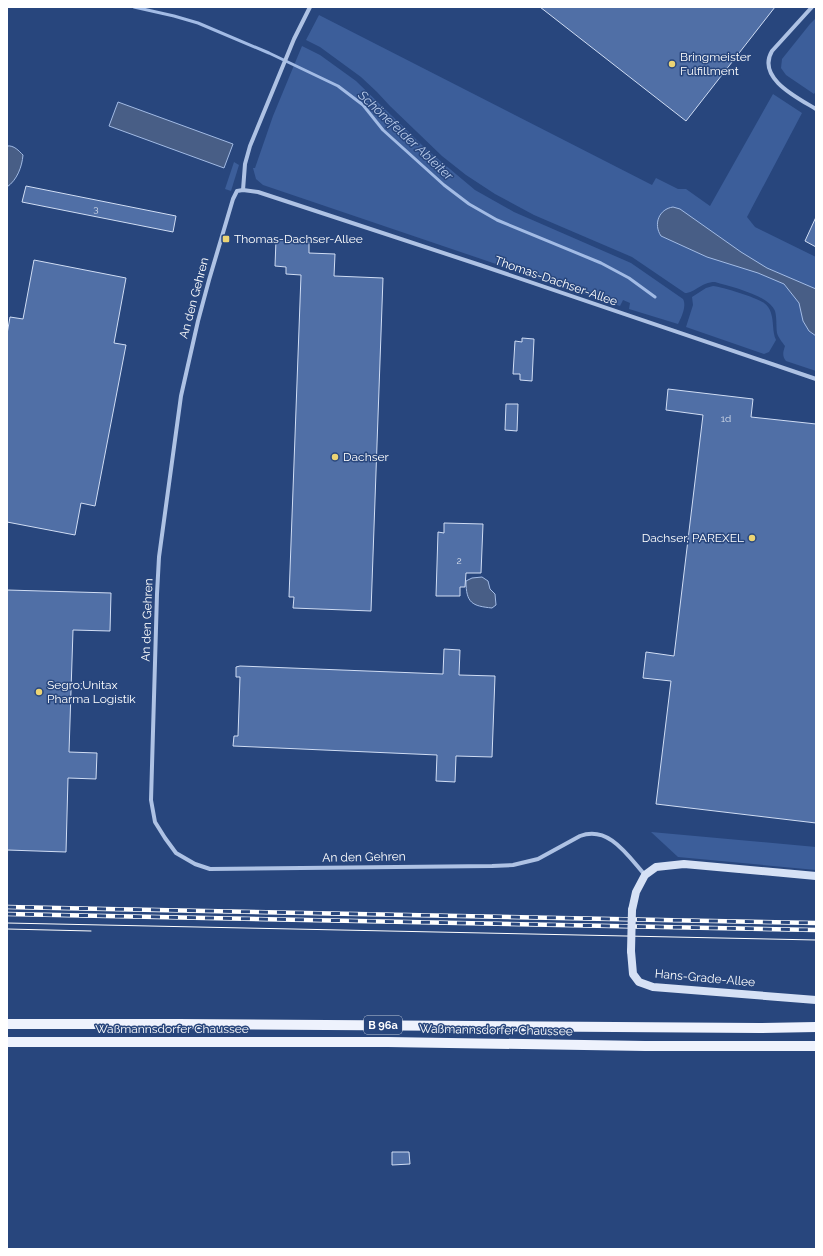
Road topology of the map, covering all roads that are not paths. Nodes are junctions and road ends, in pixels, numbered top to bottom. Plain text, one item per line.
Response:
1 (310, 7) edge
2 (812, 7) edge
3 (816, 109) edge
4 (243, 190) junction
5 (816, 379) edge
6 (645, 875) junction
7 (816, 876) edge
8 (816, 1000) edge
9 (7, 1024) edge
10 (816, 1027) edge
11 (7, 1042) edge
12 (816, 1046) edge

1 - 4 street
2 - 3 street
4 - 5 street, Thomas-Dachser-Allee
4 - 6 street, An den Gehren
6 - 7 street
6 - 8 street, Hans-Grade-Allee, bridge
9 - 10 main road, Waßmannsdorfer Chaussee / B 96a
11 - 12 main road, Waßmannsdorfer Chaussee / B 96a

